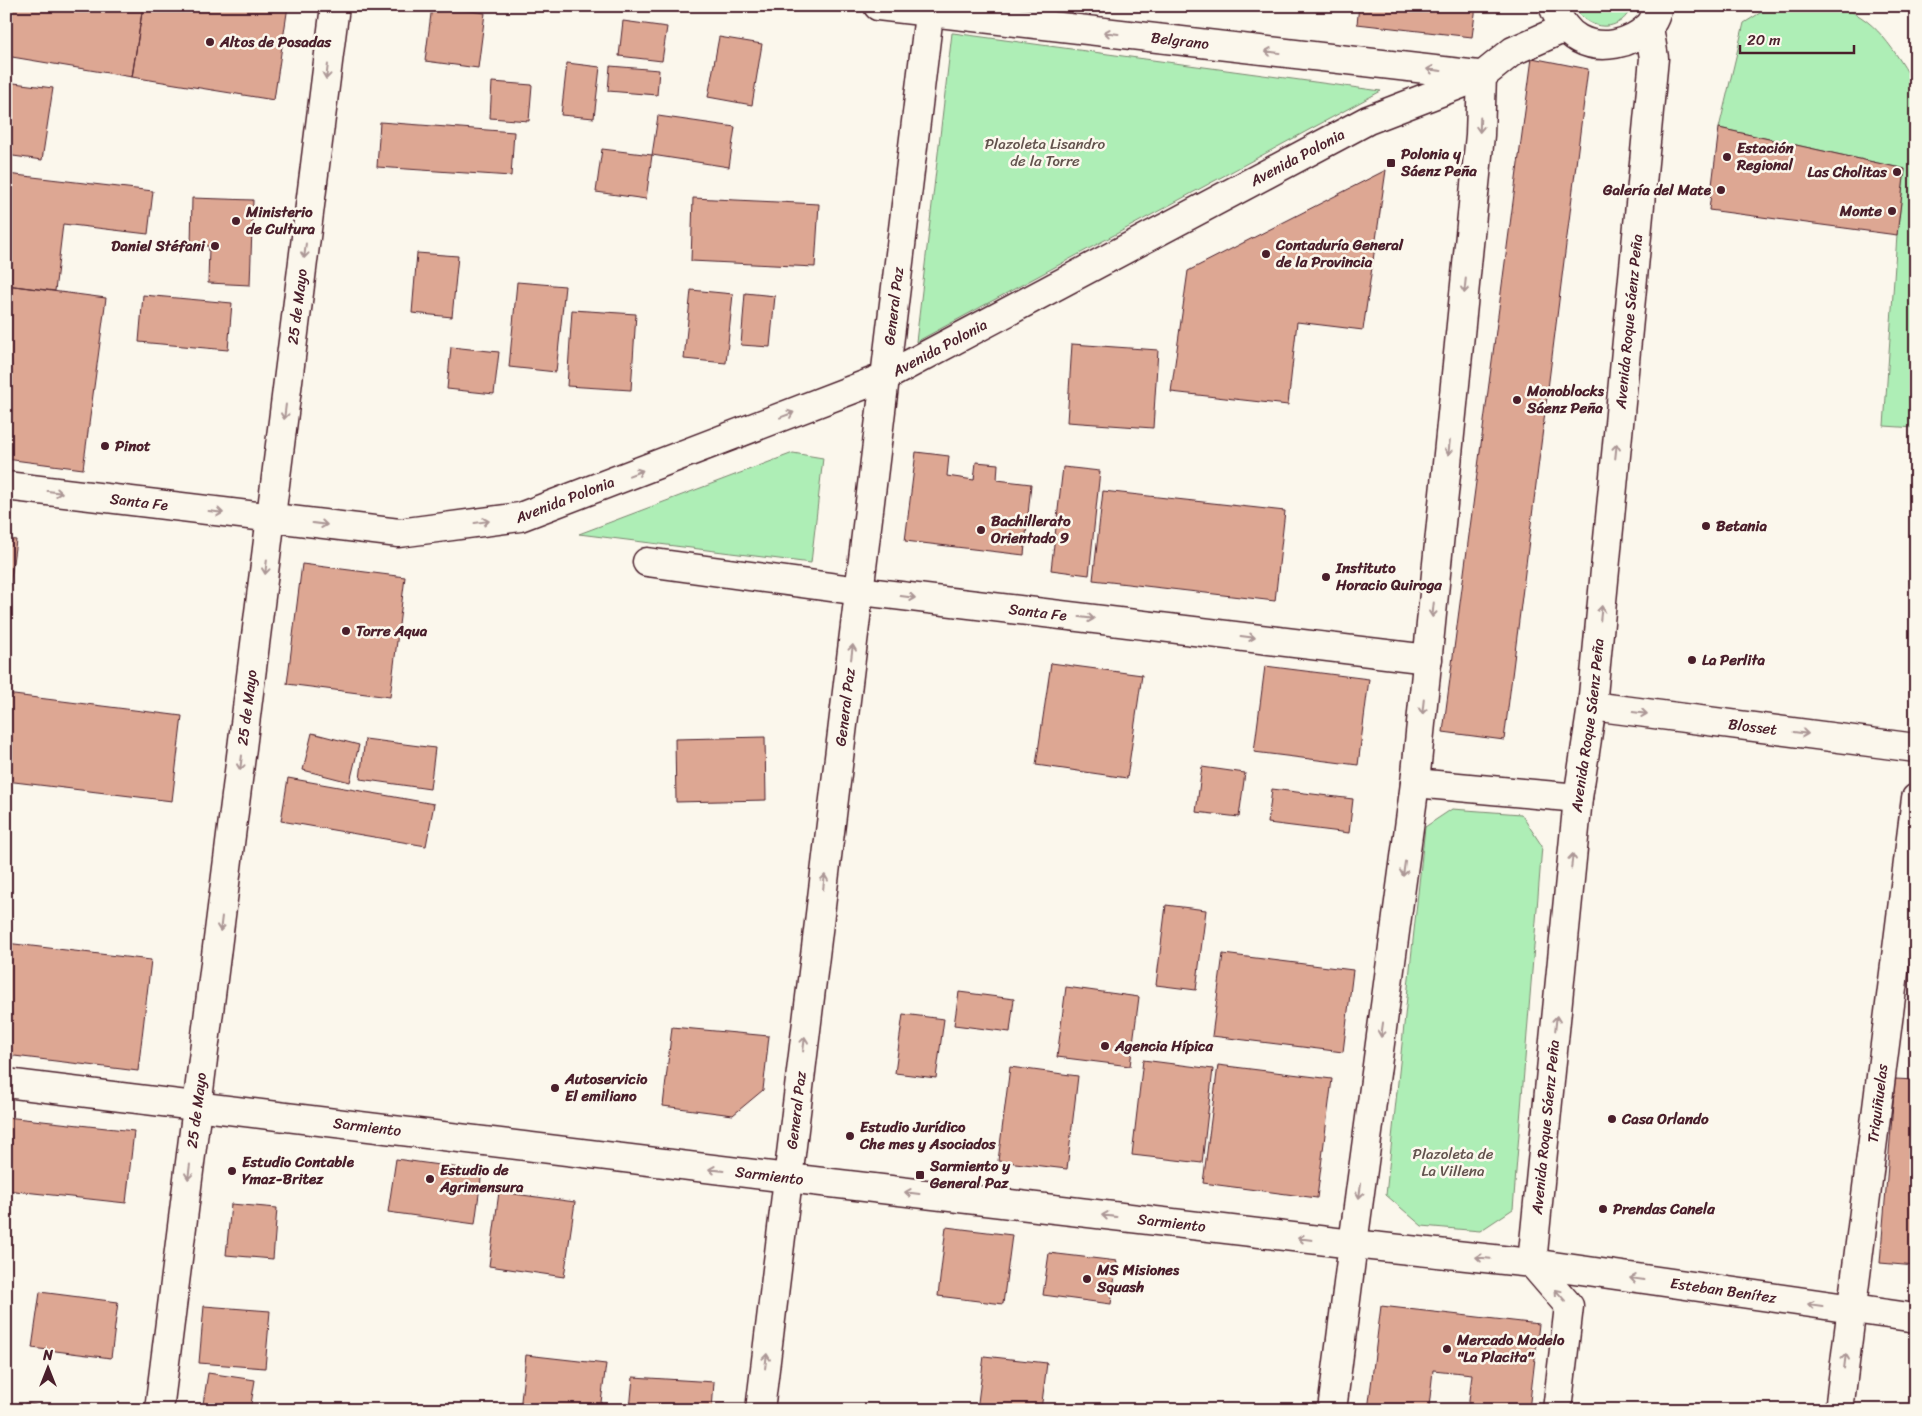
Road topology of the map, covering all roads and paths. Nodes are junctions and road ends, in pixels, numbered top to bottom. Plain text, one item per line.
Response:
1 (335, 6) edge
2 (878, 6) edge
3 (929, 9) edge
4 (1559, 17) edge
5 (1653, 17) edge
6 (1482, 76) junction
7 (885, 377) junction
8 (6, 486) edge
9 (272, 518) junction
10 (648, 562) dead end
11 (860, 591) junction
12 (1428, 659) junction
13 (1592, 706) junction
14 (1916, 748) edge
15 (1415, 783) junction
16 (1578, 798) junction
17 (1916, 798) edge
18 (6, 1083) edge
19 (197, 1106) junction
20 (788, 1178) junction
21 (1353, 1244) junction
22 (1532, 1263) junction
23 (1852, 1310) junction
24 (1916, 1318) edge
25 (160, 1410) edge
26 (760, 1410) edge
27 (1332, 1410) edge
28 (1557, 1410) edge
29 (1840, 1410) edge

1 -> 9 street, 25 de Mayo
2 - 3 street, Belgrano
6 -> 3 street, Belgrano
3 - 7 street, General Paz
4 - 5 street, Avenida Roque Sáenz Peña
4 - 6 street, Avenida Polonia
13 -> 5 street, Avenida Roque Sáenz Peña
6 - 7 street, Avenida Polonia
6 -> 12 street
9 -> 7 street, Avenida Polonia
7 - 11 street, General Paz
8 -> 9 street, Santa Fe
9 -> 19 street, 25 de Mayo
10 - 11 street, Santa Fe
11 -> 12 street, Santa Fe
20 -> 11 street, General Paz
12 -> 15 street
13 -> 14 street, Blosset
13 - 16 street, Avenida Roque Sáenz Peña
15 - 16 street
15 -> 21 street
22 -> 16 street, Avenida Roque Sáenz Peña
17 - 23 street, Triquiñuelas
18 - 19 street, Sarmiento
20 -> 19 street, Sarmiento
19 -> 25 street, 25 de Mayo
21 -> 20 street, Sarmiento
26 -> 20 street, General Paz
22 -> 21 street, Sarmiento
21 - 27 street
23 -> 22 street, Esteban Benítez
28 -> 22 street
23 - 24 street, Esteban Benítez
29 -> 23 street, Triquiñuelas

